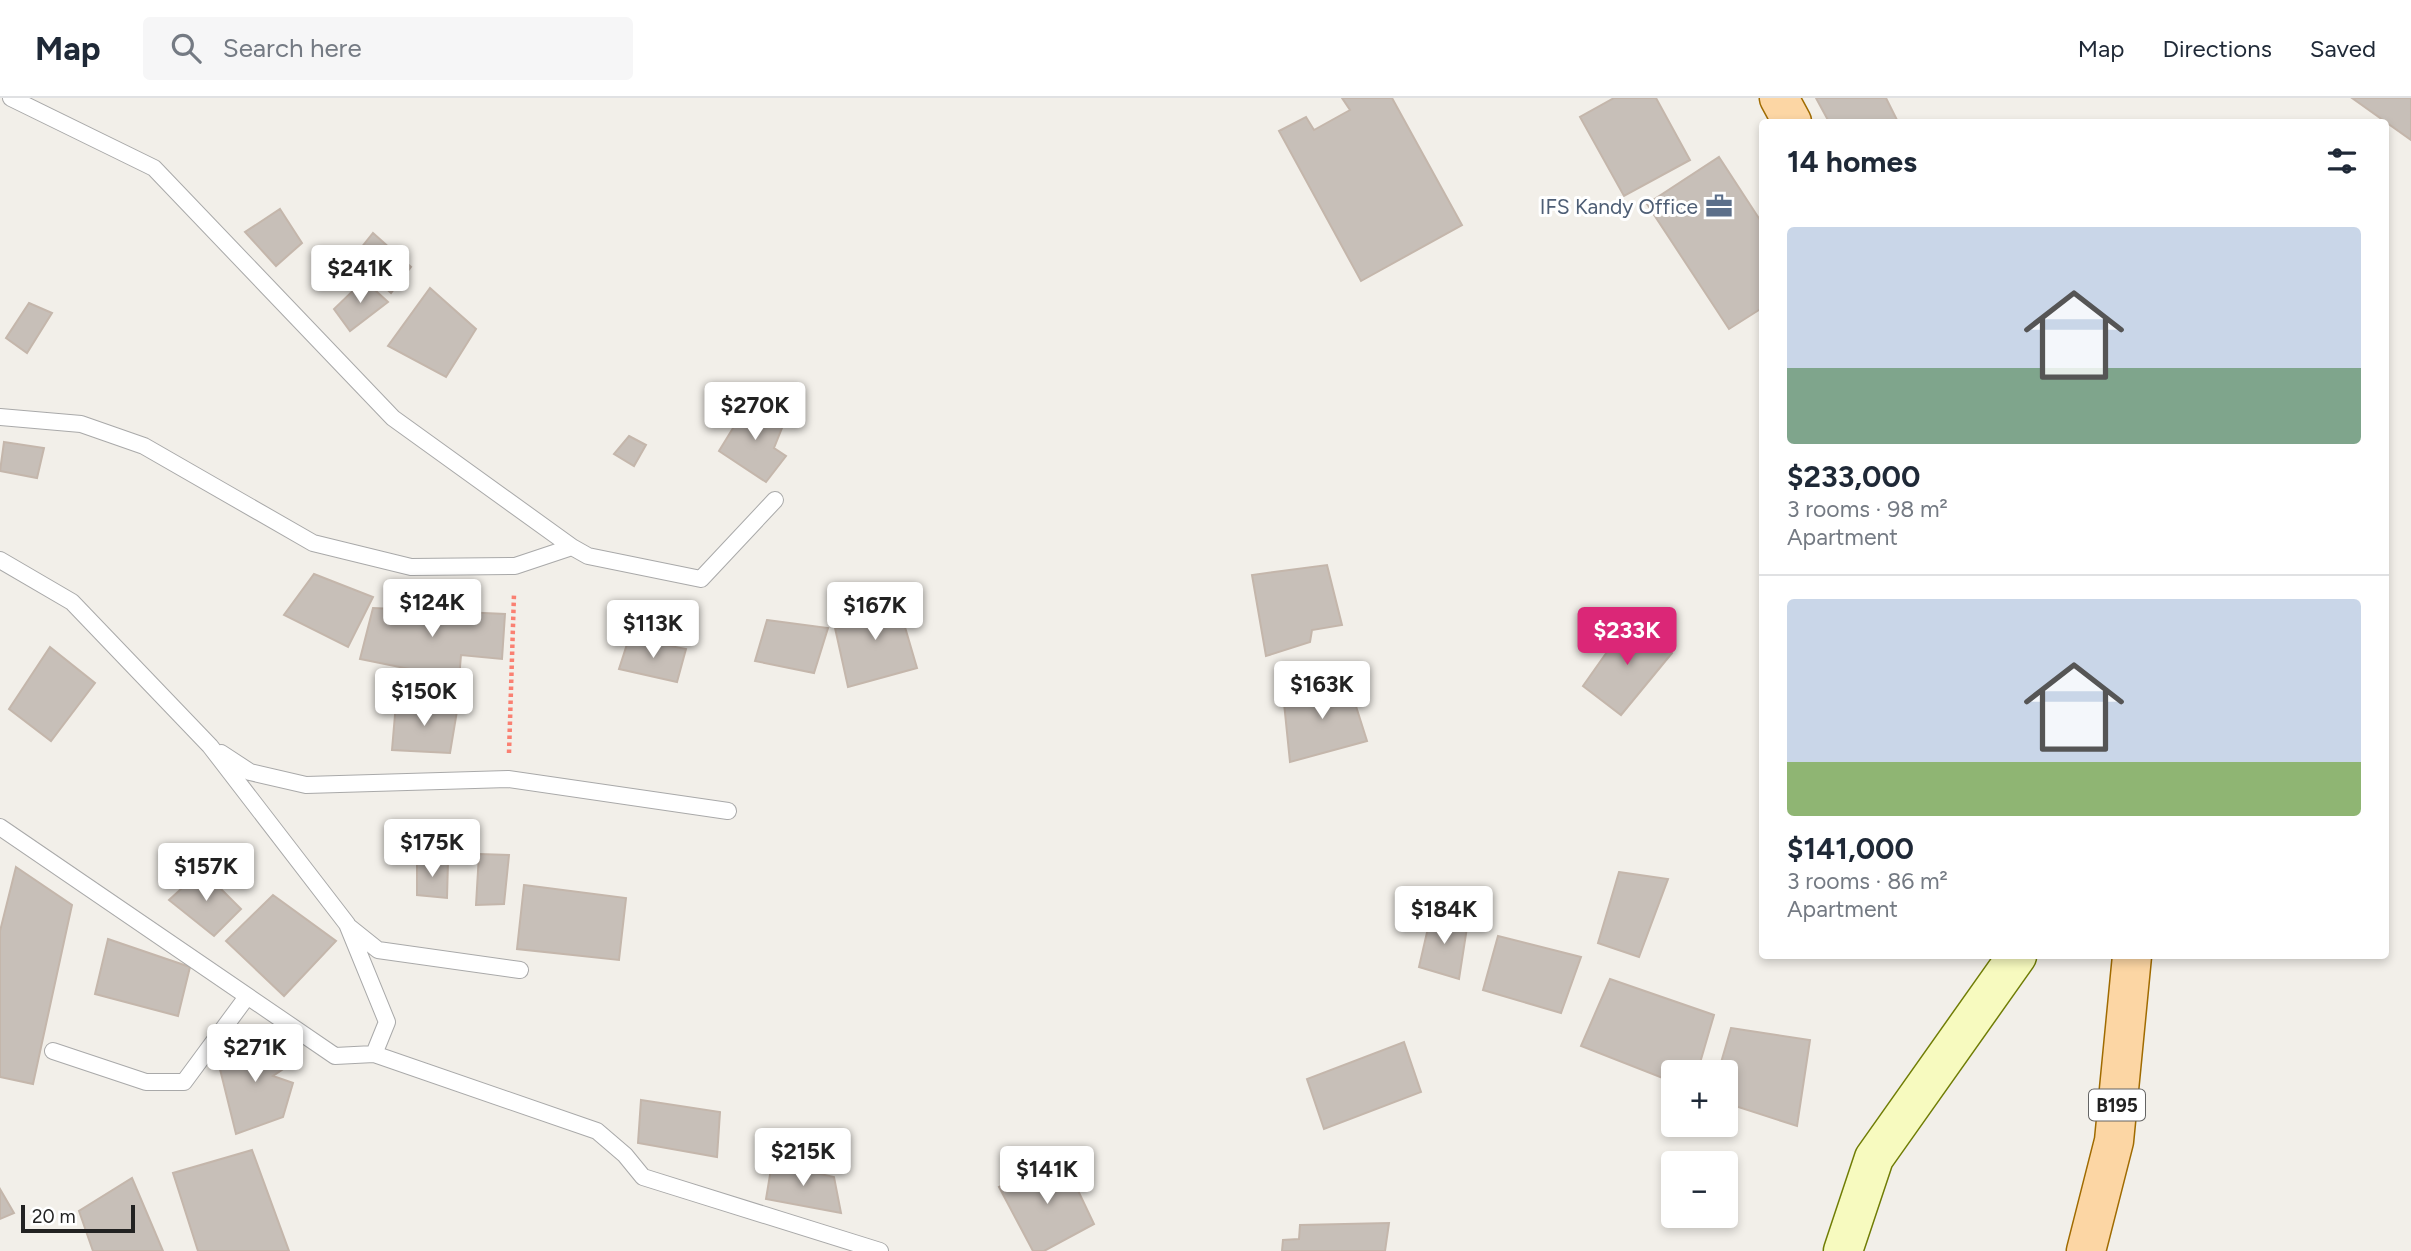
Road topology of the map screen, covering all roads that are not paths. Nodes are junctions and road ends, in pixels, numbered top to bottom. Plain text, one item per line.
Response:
1 (11, 98) edge
2 (1779, 98) edge
3 (1790, 119) edge
4 (0, 417) edge
5 (775, 500) dead end
6 (572, 547) junction
7 (0, 561) edge
8 (211, 746) junction
9 (728, 811) dead end
10 (0, 827) edge
11 (346, 924) junction
12 (2015, 959) edge
13 (2132, 959) edge
14 (520, 970) dead end
15 (246, 998) junction
16 (53, 1051) dead end
17 (374, 1054) junction
18 (880, 1251) edge
19 (1843, 1251) edge
20 (2086, 1251) edge

1 - 6 lane
2 - 3 main road
4 - 6 lane
5 - 6 lane
7 - 8 lane
8 - 9 lane
8 - 11 lane
10 - 15 lane
11 - 14 lane
11 - 17 lane
12 - 19 street
13 - 20 main road, B195
15 - 16 lane
15 - 17 lane
17 - 18 lane

